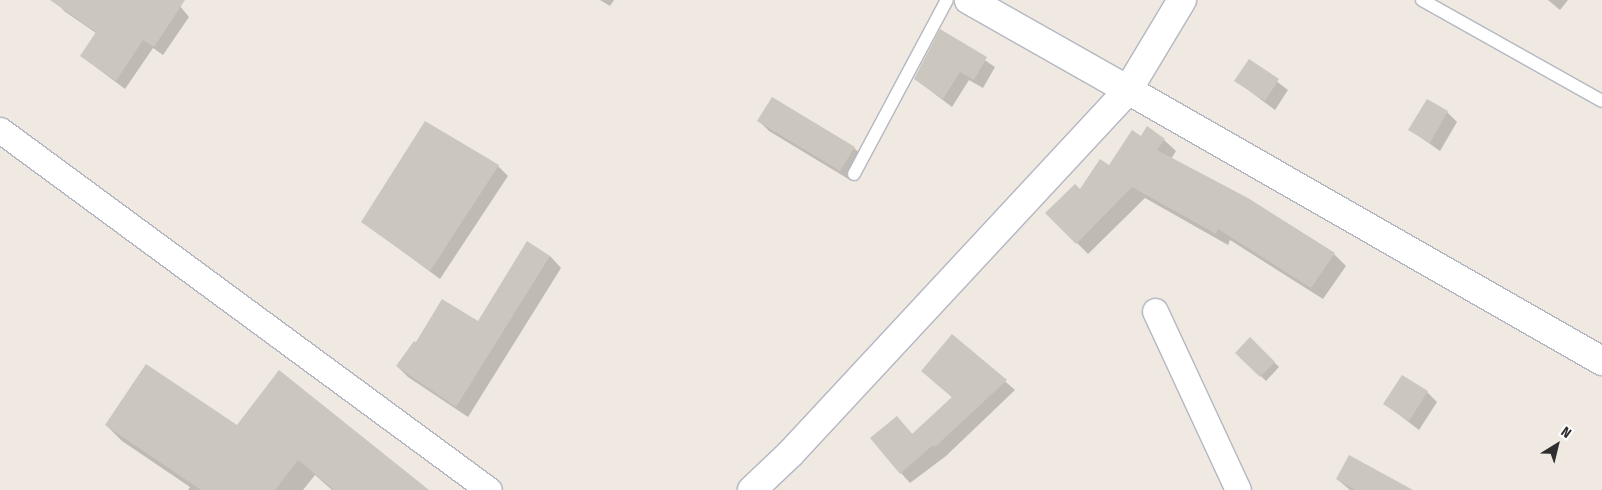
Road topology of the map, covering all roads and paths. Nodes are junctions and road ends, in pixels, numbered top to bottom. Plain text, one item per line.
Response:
1 (947, 0) edge
2 (970, 0) edge
3 (1182, 0) edge
4 (1422, 0) edge
5 (1437, 3) edge
6 (1128, 90) junction
7 (1602, 101) edge
8 (0, 130) edge
9 (854, 174) dead end
10 (1155, 311) dead end
11 (1602, 360) edge
12 (489, 490) edge
13 (752, 490) edge
14 (1238, 490) edge

1 - 9 lane
2 - 6 main road
3 - 6 main road
4 - 5 lane
5 - 7 lane
6 - 11 main road
6 - 13 main road
8 - 12 street
10 - 14 street

